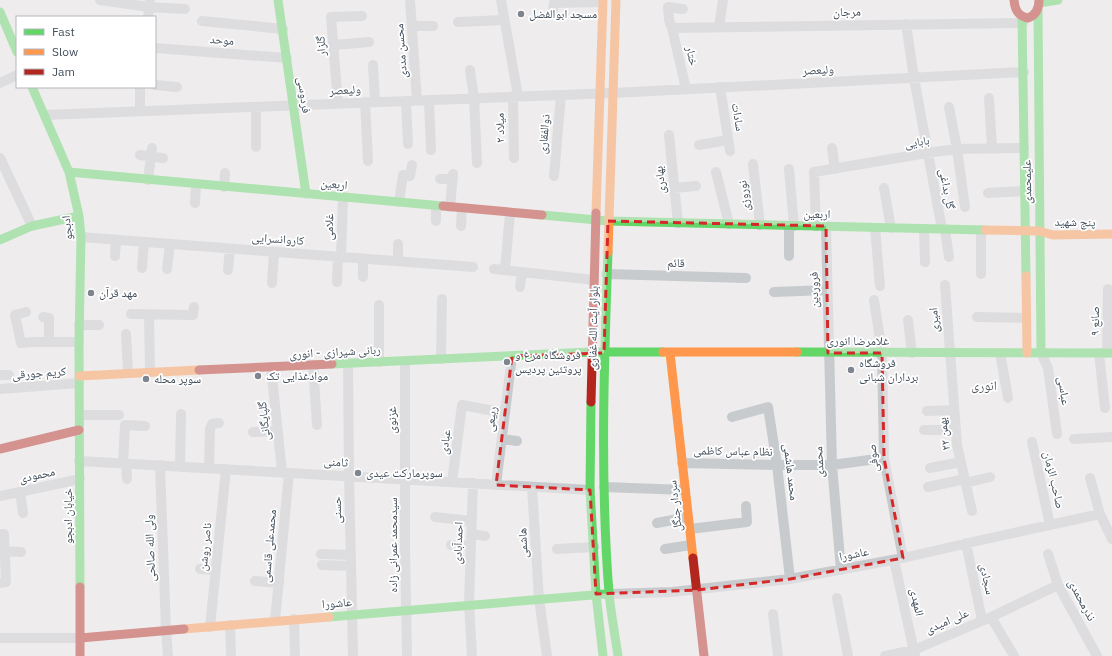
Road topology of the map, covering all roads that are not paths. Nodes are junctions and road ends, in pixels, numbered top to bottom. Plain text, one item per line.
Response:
1 (100, 0) edge
2 (278, 0) edge
3 (410, 0) edge
4 (501, 0) edge
5 (616, 0) edge
6 (723, 0) edge
7 (1014, 0) edge
8 (1058, 0) edge
9 (603, 1) edge
10 (150, 3) edge
11 (1038, 5) edge
12 (184, 9) dead end
13 (683, 9) dead end
14 (553, 10) dead end
15 (0, 12) edge
16 (148, 16) edge
17 (362, 16) dead end
18 (504, 20) junction
19 (1022, 20) junction
20 (202, 21) dead end
21 (458, 22) dead end
22 (906, 24) junction
23 (412, 26) junction
24 (433, 26) dead end
25 (719, 27) junction
26 (672, 28) junction
27 (283, 29) junction
28 (369, 42) dead end
29 (334, 45) junction
30 (156, 48) edge
31 (16, 50) edge
32 (287, 58) junction
33 (373, 65) dead end
34 (470, 70) dead end
35 (1024, 72) junction
36 (16, 75) edge
37 (914, 78) junction
38 (0, 82) edge
39 (156, 85) edge
40 (177, 87) dead end
41 (720, 87) junction
42 (32, 88) edge
43 (140, 88) edge
44 (686, 89) junction
45 (613, 92) junction
46 (599, 93) junction
47 (560, 94) junction
48 (515, 96) junction
49 (474, 98) junction
50 (989, 98) dead end
51 (429, 100) junction
52 (370, 101) junction
53 (406, 101) junction
54 (417, 101) junction
55 (338, 103) junction
56 (294, 106) junction
57 (256, 107) junction
58 (949, 107) dead end
59 (140, 111) junction
60 (45, 115) junction
61 (669, 134) dead end
62 (728, 140) junction
63 (408, 144) dead end
64 (699, 145) dead end
65 (256, 147) dead end
66 (832, 148) dead end
67 (992, 148) junction
68 (1024, 148) junction
69 (1038, 148) junction
70 (957, 149) junction
71 (431, 150) dead end
72 (730, 151) dead end
73 (151, 152) junction
74 (927, 153) junction
75 (140, 155) dead end
76 (163, 158) dead end
77 (514, 158) dead end
78 (368, 161) dead end
79 (1, 163) edge
80 (477, 163) dead end
81 (412, 164) dead end
82 (753, 164) dead end
83 (790, 169) dead end
84 (835, 169) junction
85 (69, 172) junction
86 (716, 172) dead end
87 (814, 172) joint
88 (225, 173) dead end
89 (554, 176) dead end
90 (440, 179) dead end
91 (148, 180) junction
92 (196, 184) junction
93 (224, 186) junction
94 (696, 186) dead end
95 (674, 188) junction
96 (884, 188) dead end
97 (1025, 192) junction
98 (988, 193) dead end
99 (306, 194) junction
100 (343, 197) junction
101 (399, 202) junction
102 (195, 204) dead end
103 (436, 206) junction
104 (450, 207) junction
105 (965, 207) dead end
106 (462, 208) junction
107 (510, 212) junction
108 (79, 216) junction
109 (596, 220) junction
110 (436, 221) dead end
111 (608, 221) junction
112 (678, 223) junction
113 (730, 224) junction
114 (760, 225) junction
115 (32, 226) junction
116 (461, 226) dead end
117 (791, 226) junction
118 (821, 226) junction
119 (1112, 226) edge
120 (875, 228) junction
121 (891, 228) junction
122 (924, 229) junction
123 (943, 230) junction
124 (981, 230) junction
125 (1039, 231) junction
126 (1025, 232) junction
127 (1112, 234) edge
128 (81, 237) junction
129 (0, 240) edge
130 (116, 240) junction
131 (144, 242) junction
132 (170, 244) junction
133 (398, 244) dead end
134 (230, 249) junction
135 (274, 252) junction
136 (115, 256) dead end
137 (789, 256) dead end
138 (340, 257) junction
139 (949, 258) dead end
140 (364, 259) junction
141 (398, 261) junction
142 (925, 262) dead end
143 (473, 267) dead end
144 (142, 268) dead end
145 (167, 269) dead end
146 (494, 269) dead end
147 (228, 270) dead end
148 (505, 270) junction
149 (522, 272) junction
150 (606, 274) junction
151 (981, 274) dead end
152 (363, 277) dead end
153 (746, 278) dead end
154 (594, 280) junction
155 (337, 282) dead end
156 (272, 284) dead end
157 (945, 285) dead end
158 (880, 286) dead end
159 (520, 287) dead end
160 (1108, 289) dead end
161 (827, 290) junction
162 (774, 292) dead end
163 (442, 299) dead end
164 (874, 300) dead end
165 (379, 305) dead end
166 (194, 307) dead end
167 (26, 312) dead end
168 (131, 314) dead end
169 (149, 315) junction
170 (43, 316) dead end
171 (977, 317) dead end
172 (1026, 318) junction
173 (908, 320) dead end
174 (79, 325) junction
175 (99, 325) dead end
176 (126, 334) dead end
177 (49, 342) junction
178 (79, 342) junction
179 (591, 352) junction
180 (604, 353) junction
181 (670, 353) junction
182 (828, 353) junction
183 (882, 353) junction
184 (912, 353) junction
185 (949, 353) junction
186 (1000, 353) junction
187 (1027, 353) junction
188 (1041, 353) junction
189 (1106, 353) edge
190 (512, 356) junction
191 (441, 359) junction
192 (405, 361) junction
193 (379, 362) junction
194 (348, 363) junction
195 (314, 365) junction
196 (271, 367) junction
197 (150, 372) junction
198 (128, 373) junction
199 (79, 379) junction
200 (0, 389) edge
201 (1008, 398) dead end
202 (1105, 408) dead end
203 (954, 410) junction
204 (927, 411) dead end
205 (505, 413) junction
206 (181, 414) dead end
207 (80, 415) junction
208 (119, 415) dead end
209 (732, 416) dead end
210 (219, 423) dead end
211 (317, 424) dead end
212 (144, 426) dead end
213 (80, 430) junction
214 (924, 430) dead end
215 (956, 430) junction
216 (278, 431) junction
217 (253, 432) dead end
218 (1057, 434) dead end
219 (1112, 437) edge
220 (502, 439) junction
221 (1074, 439) dead end
222 (517, 441) dead end
223 (1032, 442) dead end
224 (0, 449) edge
225 (884, 458) junction
226 (80, 461) junction
227 (961, 462) junction
228 (124, 463) junction
229 (682, 463) junction
230 (832, 464) junction
231 (777, 465) junction
232 (160, 466) junction
233 (180, 466) junction
234 (209, 468) junction
235 (930, 468) dead end
236 (226, 469) junction
237 (286, 472) junction
238 (349, 476) junction
239 (990, 478) dead end
240 (1090, 478) dead end
241 (80, 479) junction
242 (127, 479) dead end
243 (405, 479) junction
244 (965, 481) junction
245 (452, 482) junction
246 (472, 483) junction
247 (496, 484) junction
248 (532, 486) junction
249 (604, 487) junction
250 (928, 487) dead end
251 (590, 490) junction
252 (685, 490) junction
253 (20, 492) junction
254 (0, 496) edge
255 (746, 506) dead end
256 (972, 511) dead end
257 (23, 513) dead end
258 (1100, 514) junction
259 (435, 517) dead end
260 (688, 517) junction
261 (471, 521) junction
262 (657, 522) dead end
263 (1050, 525) junction
264 (690, 529) junction
265 (0, 534) edge
266 (471, 534) junction
267 (485, 536) dead end
268 (1112, 538) edge
269 (966, 543) junction
270 (451, 545) dead end
271 (691, 545) junction
272 (471, 546) junction
273 (594, 547) junction
274 (557, 549) dead end
275 (664, 549) dead end
276 (5, 551) junction
277 (21, 552) dead end
278 (321, 554) dead end
279 (1048, 554) dead end
280 (351, 555) junction
281 (899, 559) junction
282 (322, 565) dead end
283 (351, 566) junction
284 (200, 569) dead end
285 (216, 570) junction
286 (841, 570) junction
287 (790, 579) junction
288 (255, 581) dead end
289 (0, 583) edge
290 (279, 583) junction
291 (1058, 585) junction
292 (696, 590) junction
293 (596, 594) junction
294 (609, 594) junction
295 (837, 598) dead end
296 (539, 599) junction
297 (469, 604) junction
298 (406, 610) junction
299 (352, 614) junction
300 (773, 614) dead end
301 (294, 619) junction
302 (987, 619) junction
303 (275, 621) junction
304 (230, 625) junction
305 (210, 627) junction
306 (166, 630) junction
307 (0, 638) edge
308 (80, 638) junction
309 (914, 653) edge
310 (80, 656) edge
311 (168, 656) edge
312 (231, 656) edge
313 (295, 656) edge
314 (353, 656) edge
315 (407, 656) edge
316 (472, 656) edge
317 (547, 656) edge
318 (603, 656) edge
319 (618, 656) edge
320 (704, 656) edge
321 (778, 656) edge
322 (848, 656) edge
323 (885, 656) edge
324 (1014, 656) edge
325 (1097, 656) edge

1 - 10 street
2 - 27 street, فردوسی
3 - 23 street, محسن مددی
4 - 18 street
5 - 45 street, بلوار آیت الله غفاری
6 - 25 street
7 - 19 street
8 - 11 street
9 - 14 street
9 - 46 street, بلوار آیت الله غفاری
10 - 12 street
10 - 16 street
11 - 19 street
11 - 69 street, علیمحمدی
13 - 26 street, ختار
15 - 31 street
17 - 29 street, گلزار
18 - 21 street
18 - 48 street
19 - 22 street, مرجان
19 - 35 street, علیمحمدی
20 - 27 street
22 - 25 street, مرجان
22 - 37 street, گل بداغی
23 - 24 street
23 - 54 street, محسن مددی
25 - 26 street, مرجان
26 - 44 street, ختار
27 - 32 street, فردوسی
28 - 29 street
29 - 55 street, گلزار
30 - 32 street, موحد
32 - 56 street, فردوسی
33 - 52 street
34 - 49 street
35 - 37 street, ولیعصر
35 - 68 street, علیمحمدی
36 - 38 street
37 - 41 street, ولیعصر
37 - 74 street, گل بداغی
39 - 40 street
41 - 44 street, ولیعصر
41 - 62 street, سادات
42 - 60 street, ادبجو
43 - 59 street
44 - 45 street, ولیعصر
45 - 46 street, ولیعصر
45 - 111 street, بلوار آیت الله غفاری
46 - 47 street, ولیعصر
46 - 109 street, بلوار آیت الله غفاری
47 - 48 street, ولیعصر
47 - 89 street, ذوالفقاری
48 - 49 street, ولیعصر
48 - 77 street, میلاد ۲
49 - 51 street, ولیعصر
49 - 80 street
50 - 67 street
51 - 54 street, ولیعصر
51 - 71 street
52 - 53 street, ولیعصر
52 - 55 street, ولیعصر
52 - 78 street
53 - 54 street, ولیعصر
53 - 63 street
55 - 56 street, ولیعصر
56 - 57 street, ولیعصر
56 - 99 street, فردوسی
57 - 59 street, ولیعصر
57 - 65 street
58 - 70 street
59 - 60 street, ولیعصر
60 - 85 street, ادبجو
61 - 95 street, بهادری
62 - 64 street
62 - 72 street, سادات
66 - 84 street
67 - 68 street, بابایی
67 - 70 street, بابایی
68 - 69 street
68 - 97 street, علیمحمدی
69 - 125 street, علیمحمدی
70 - 74 street, بابایی
70 - 105 street
73 - 75 street
73 - 76 street
73 - 91 street
74 - 84 street, بابایی
74 - 123 street, گل بداغی
79 - 115 street
81 - 101 street
82 - 114 street, نوروزی
83 - 117 street
84 - 87 street, بابایی
85 - 91 street, اربعین
85 - 108 street, ادبجو
86 - 113 street
87 - 118 street, فروردین
88 - 93 street
90 - 104 street
91 - 92 street, اربعین
92 - 93 street, اربعین
92 - 102 street
93 - 99 street, اربعین
94 - 95 street
95 - 112 street, بهادری
96 - 121 street
97 - 98 street
97 - 126 street, علیمحمدی
99 - 100 street, اربعین
100 - 101 street, اربعین
100 - 138 street, غلامی
101 - 103 street, اربعین
103 - 104 street, اربعین
103 - 110 street
104 - 106 street, اربعین
106 - 107 street, اربعین
106 - 116 street
107 - 109 street, اربعین
107 - 148 street
108 - 115 street
108 - 128 street, ادبجو
109 - 111 street, اربعین
109 - 154 street, بلوار آیت الله غفاری
111 - 112 street, اربعین
111 - 150 street, بلوار آیت الله غفاری
112 - 113 street, اربعین
113 - 114 street, اربعین
114 - 117 street, اربعین
115 - 129 street
117 - 118 street, اربعین
117 - 137 street
118 - 120 street, اربعین
118 - 161 street, فروردین
119 - 125 street, پنج شهید
120 - 121 street, اربعین
120 - 158 street
121 - 122 street, اربعین
122 - 123 street, اربعین
122 - 142 street
123 - 124 street, اربعین
123 - 139 street, گل بداغی
124 - 126 street, اربعین
124 - 151 street
125 - 126 street, اربعین
125 - 127 street, پنج شهید
125 - 188 street, علیمحمدی
126 - 172 street, علیمحمدی
128 - 130 street, کاروانسرایی
128 - 174 street, ادبجو
130 - 131 street, کاروانسرایی
130 - 136 street
131 - 132 street, کاروانسرایی
131 - 144 street
132 - 134 street, کاروانسرایی
132 - 145 street
133 - 141 street
134 - 135 street, کاروانسرایی
134 - 147 street
135 - 138 street, کاروانسرایی
135 - 156 street
138 - 140 street, کاروانسرایی
138 - 155 street, غلامی
140 - 141 street, کاروانسرایی
140 - 152 street
141 - 143 street, کاروانسرایی
146 - 148 street
148 - 149 street
149 - 154 street
149 - 159 street
150 - 153 street, قائم
150 - 180 street, بلوار آیت الله غفاری
154 - 179 street, بلوار آیت الله غفاری
157 - 185 street, امیری
160 - 189 street, صانع ۹
161 - 162 street
161 - 182 street, فروردین
163 - 191 street
164 - 183 street, صوفی
165 - 193 street
166 - 169 street
167 - 177 street
168 - 169 street
169 - 197 street
170 - 177 street
171 - 172 street
172 - 187 street, علیمحمدی
173 - 184 street
174 - 175 street
174 - 178 street, ادبجو
176 - 198 street
177 - 178 street
178 - 199 street, ادبجو
179 - 180 street, ربانی شیرازی - انوری
179 - 190 street, ربانی شیرازی - انوری
179 - 251 street, بلوار آیت الله غفاری
180 - 181 street, غلامرضا انوری
180 - 249 street, بلوار آیت الله غفاری
181 - 182 street, غلامرضا انوری
181 - 229 street, سردار جنگل
182 - 183 street, غلامرضا انوری
182 - 230 street, محمدی
183 - 184 street, غلامرضا انوری
183 - 225 street, صوفی
184 - 185 street, غلامرضا انوری
185 - 186 street, غلامرضا انوری
185 - 203 street, ۲۲ بهمن
186 - 187 street, غلامرضا انوری
186 - 201 street
187 - 188 street, غلامرضا انوری
188 - 189 street, غلامرضا انوری
188 - 218 street, عباسی
189 - 202 street, صانع ۹
190 - 191 street, ربانی شیرازی - انوری
190 - 205 street, ربیعی
191 - 192 street, ربانی شیرازی - انوری
192 - 193 street, ربانی شیرازی - انوری
192 - 243 street, غزنوی
193 - 194 street, ربانی شیرازی - انوری
194 - 195 street, ربانی شیرازی - انوری
194 - 238 street, حسنی
195 - 196 street, ربانی شیرازی - انوری
195 - 211 street
196 - 197 street, ربانی شیرازی - انوری
196 - 216 street, گلپایگانی
197 - 198 street, ربانی شیرازی - انوری
198 - 199 street, ربانی شیرازی - انوری
199 - 200 street, کریم جورقی
199 - 207 street, خیابان ادبجو
203 - 204 street
203 - 215 street, ۲۲ بهمن
205 - 220 street, ربیعی
205 - 245 street, عبادی
206 - 233 street
207 - 208 street
207 - 213 street, خیابان ادبجو
209 - 231 street, محمد هاشمی
210 - 234 street
212 - 228 street
213 - 224 street
213 - 226 street, خیابان ادبجو
214 - 215 street
215 - 227 street, ۲۲ بهمن
216 - 217 street
216 - 237 street, گلپایگانی
219 - 221 street
220 - 222 street
220 - 247 street, ربیعی
223 - 263 street, صاحب الزمان
225 - 230 street, نظام عباس کاظمی
225 - 281 street, صوفی
226 - 228 street, ثامنی
226 - 241 street, خیابان ادبجو
227 - 235 street
227 - 244 street, ۲۲ بهمن
228 - 232 street, ثامنی
228 - 242 street
229 - 231 street, نظام عباس کاظمی
229 - 252 street, سردار جنگل
230 - 231 street, نظام عباس کاظمی
230 - 286 street, محمدی
231 - 287 street, محمد هاشمی
232 - 233 street, ثامنی
232 - 306 street, ولی الله صالحی
233 - 234 street, ثامنی
234 - 236 street, ثامنی
236 - 237 street, ثامنی
236 - 285 street, ناصر روشن
237 - 238 street, ثامنی
237 - 290 street, محمدعلی قاسمی
238 - 243 street, ثامنی
238 - 280 street, حسنی
239 - 244 street
240 - 258 street
241 - 253 street, محمودی
241 - 308 street, خیابان ادبجو
243 - 245 street, ثامنی
243 - 298 street, سیدمحمد عمرانی زاده
244 - 250 street
244 - 256 street, ۲۲ بهمن
245 - 246 street, ثامنی
246 - 247 street, ثامنی
246 - 261 street, احمدآبادی
247 - 248 street, ثامنی
248 - 251 street, ثامنی
248 - 296 street, هاشمی
249 - 252 street
249 - 294 street, بلوار آیت الله غفاری
251 - 273 street, بلوار آیت الله غفاری
252 - 260 street, سردار جنگل
253 - 254 street, محمودی
253 - 257 street
255 - 264 street
258 - 263 street, عاشورا
258 - 268 street
259 - 261 street
260 - 262 street
260 - 264 street, سردار جنگل
261 - 266 street, احمدآبادی
263 - 269 street, عاشورا
264 - 271 street, سردار جنگل
265 - 276 street
266 - 267 street
266 - 272 street, احمدآبادی
269 - 281 street, عاشورا
269 - 302 street, سجادی
270 - 272 street
271 - 275 street
271 - 292 street, سردار جنگل
272 - 297 street, احمدآبادی
273 - 274 street
273 - 293 street, بلوار آیت الله غفاری
276 - 277 street
276 - 289 street
278 - 280 street
279 - 291 street, نذرمحمدی
280 - 283 street, حسنی
281 - 286 street, عاشورا
281 - 309 street, المهدی
282 - 283 street
283 - 299 street, حسنی
284 - 285 street
285 - 305 street, ناصر روشن
286 - 287 street, عاشورا
287 - 292 street, عاشورا
288 - 290 street
290 - 303 street, محمدعلی قاسمی
291 - 302 street, علی امیدی
291 - 325 street, نذرمحمدی
292 - 294 street, عاشورا
292 - 320 street, سردار جنگل
293 - 294 street, عاشورا
293 - 296 street, عاشورا
293 - 318 street, بلوار آیت الله غفاری
294 - 319 street, بلوار آیت الله غفاری
295 - 322 street
296 - 297 street, عاشورا
296 - 317 street, هاشمی
297 - 298 street, عاشورا
297 - 316 street, احمدآبادی
298 - 299 street, عاشورا
298 - 315 street, سیدمحمد عمرانی زاده
299 - 301 street, عاشورا
299 - 314 street, حسنی
300 - 321 street
301 - 303 street, عاشورا
301 - 313 street
302 - 309 street, علی امیدی
302 - 324 street, سجادی
303 - 304 street, عاشورا
304 - 305 street, عاشورا
304 - 312 street
305 - 306 street, عاشورا
306 - 308 street, عاشورا
306 - 311 street, ولی الله صالحی
307 - 308 street
308 - 310 street, خیابان ادبجو
309 - 323 street, علی امیدی

